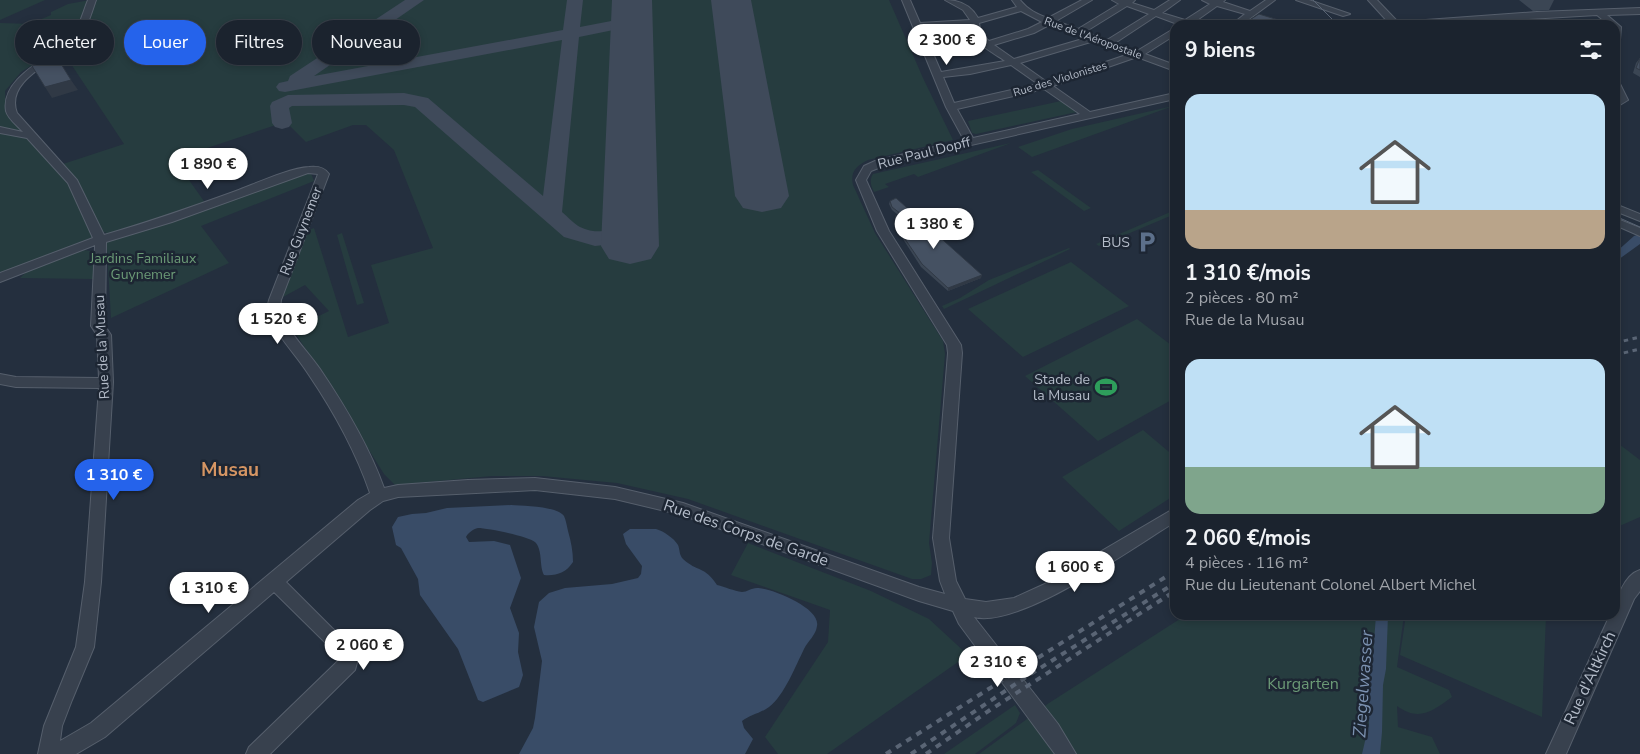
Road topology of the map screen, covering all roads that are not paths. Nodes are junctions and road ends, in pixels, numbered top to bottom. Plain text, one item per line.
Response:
1 (92, 0) edge
2 (906, 0) edge
3 (949, 0) edge
4 (1016, 0) edge
5 (1088, 0) edge
6 (1116, 0) edge
7 (1176, 0) edge
8 (1206, 0) edge
9 (1271, 0) edge
10 (1300, 0) edge
11 (1372, 0) edge
12 (1128, 1) edge
13 (1217, 1) edge
14 (1548, 3) dead end
15 (1617, 4) dead end
16 (1022, 8) junction
17 (1624, 11) junction
18 (1640, 11) edge
19 (1157, 12) junction
20 (1598, 13) junction
21 (1252, 14) junction
22 (1346, 14) dead end
23 (1563, 14) junction
24 (1549, 15) junction
25 (1178, 20) edge
26 (1193, 20) edge
27 (1243, 20) edge
28 (1390, 20) edge
29 (1472, 20) edge
30 (1480, 20) edge
31 (1608, 20) edge
32 (1049, 21) junction
33 (975, 22) junction
34 (917, 26) junction
35 (1079, 32) junction
36 (1170, 34) edge
37 (1095, 38) junction
38 (1108, 43) junction
39 (987, 44) junction
40 (1138, 54) junction
41 (1012, 62) junction
42 (1170, 66) edge
43 (938, 75) junction
44 (1046, 86) junction
45 (1170, 97) edge
46 (951, 107) junction
47 (1088, 116) junction
48 (0, 130) edge
49 (30, 136) junction
50 (970, 142) junction
51 (1620, 210) edge
52 (1640, 218) edge
53 (1620, 223) edge
54 (1640, 232) edge
55 (100, 240) junction
56 (0, 278) edge
57 (0, 379) edge
58 (106, 382) junction
59 (379, 496) junction
60 (1170, 517) edge
61 (1640, 577) edge
62 (273, 580) junction
63 (959, 606) junction
64 (1620, 612) edge
65 (1616, 620) edge
66 (48, 754) edge
67 (256, 754) edge
68 (1066, 754) edge
69 (1556, 754) edge

1 - 49 street, Rue de la Musau
2 - 34 street
3 - 33 street
4 - 16 street, Rue de l'Aéropostale
5 - 32 street
6 - 12 street
7 - 19 street
8 - 13 street
9 - 21 street
10 - 22 street
11 - 28 street
12 - 19 street
12 - 35 street
13 - 21 street
13 - 26 street
14 - 23 street
15 - 17 street
16 - 32 street, Rue de l'Aéropostale
16 - 33 street
17 - 18 street
17 - 20 street
19 - 25 street
19 - 38 street
20 - 23 street
20 - 31 street
21 - 27 street
23 - 24 street
24 - 29 street
24 - 30 street
32 - 35 street, Rue de l'Aéropostale
32 - 39 street
33 - 34 street
33 - 39 street
34 - 43 street
35 - 37 street, Rue de l'Aéropostale
36 - 40 street, Rue des Violonistes
37 - 38 street, Rue de l'Aéropostale
37 - 41 street
38 - 40 street, Rue de l'Aéropostale
39 - 41 street
40 - 42 street, Rue de l'Aéropostale
40 - 44 street, Rue des Violonistes
41 - 43 street
41 - 44 street
43 - 46 street
44 - 46 street, Rue des Violonistes
44 - 47 street
45 - 47 street, Rue Paul Dopff
46 - 50 street
47 - 50 street, Rue Paul Dopff
48 - 49 street
49 - 55 street, Rue de la Musau
50 - 63 street, Rue Paul Dopff
51 - 52 street
53 - 54 street
55 - 56 street, Rue Guynemer
55 - 58 street, Rue de la Musau
55 - 59 street, Rue Guynemer
57 - 58 street
58 - 66 street, Rue de la Musau
59 - 62 street, Rue des Corps de Garde
59 - 63 street, Rue des Corps de Garde
60 - 63 street, Rue des Corps de Garde
61 - 64 street, Rue d'Altkirch
62 - 66 street, Rue des Corps de Garde
62 - 67 street
63 - 68 street
65 - 69 street, Rue d'Altkirch

